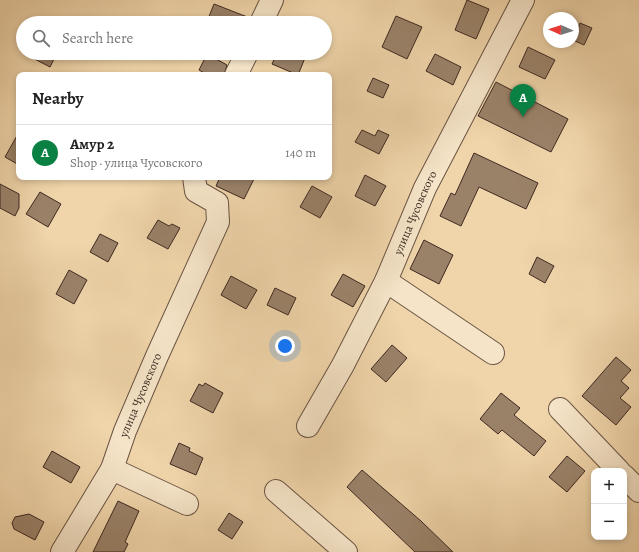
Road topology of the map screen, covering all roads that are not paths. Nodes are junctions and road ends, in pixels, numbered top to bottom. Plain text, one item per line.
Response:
1 (272, 0) edge
2 (522, 0) edge
3 (264, 16) edge
4 (244, 60) edge
5 (238, 72) edge
6 (194, 180) edge
7 (386, 281) junction
8 (493, 353) dead end
9 (560, 409) dead end
10 (308, 426) dead end
11 (112, 468) junction
12 (616, 468) edge
13 (627, 479) edge
14 (276, 491) dead end
15 (639, 491) edge
16 (187, 504) dead end
17 (62, 552) edge
18 (346, 552) edge

1 - 3 street
2 - 7 street, улица Чусовского
4 - 5 street
6 - 11 street, улица Чусовского
7 - 8 street
7 - 10 street, улица Чусовского
9 - 12 street
11 - 16 street
11 - 17 street, улица Чусовского
13 - 15 street
14 - 18 street

